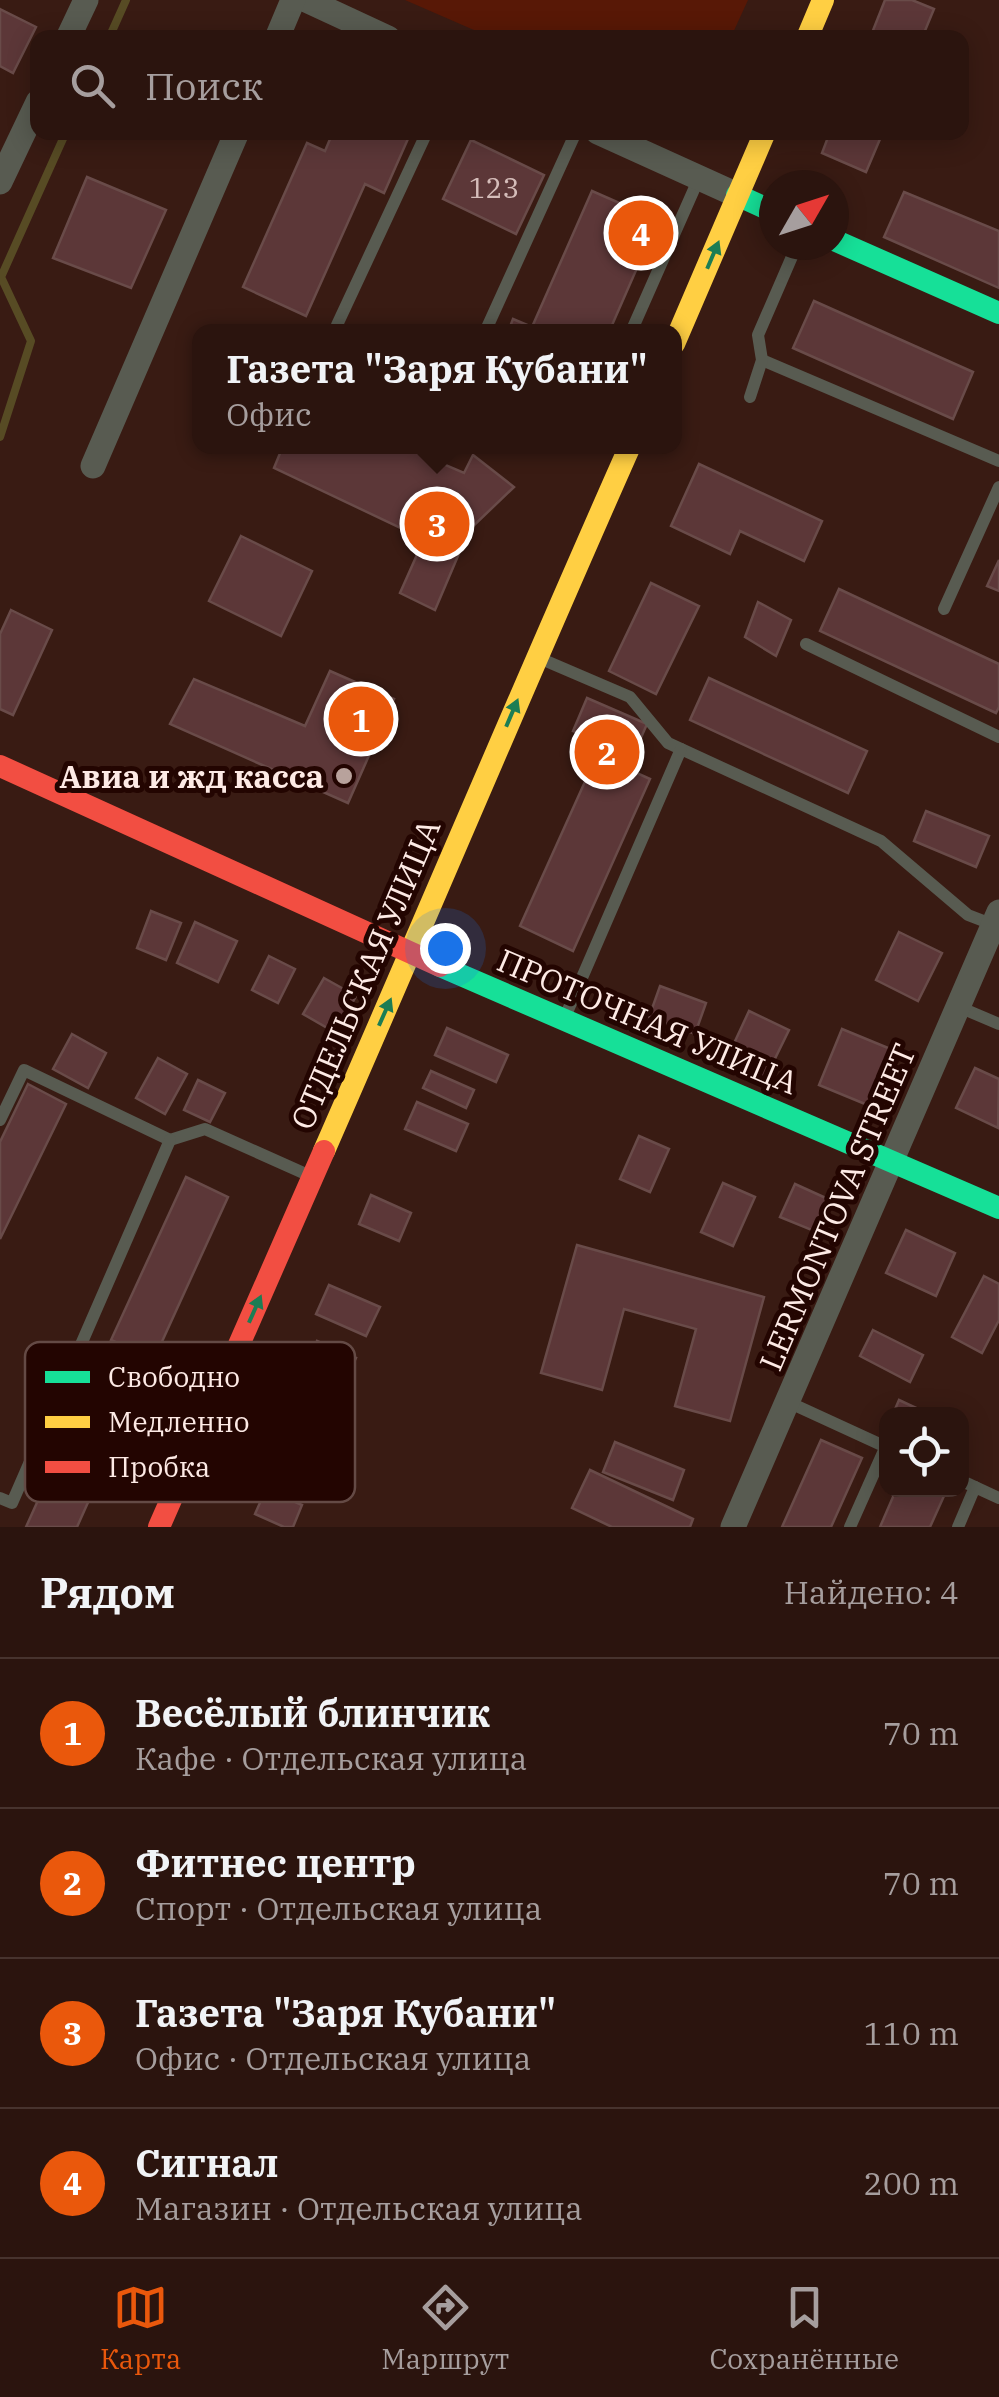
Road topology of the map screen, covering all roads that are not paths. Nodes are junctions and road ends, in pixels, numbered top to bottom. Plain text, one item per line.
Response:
1 (86, 0) edge
2 (294, 0) edge
3 (306, 0) edge
4 (823, 0) edge
5 (72, 30) edge
6 (281, 30) edge
7 (371, 30) edge
8 (810, 30) edge
9 (30, 119) edge
10 (233, 140) edge
11 (423, 140) edge
12 (572, 140) edge
13 (615, 140) edge
14 (762, 140) edge
15 (698, 178) junction
16 (0, 182) edge
17 (737, 196) junction
18 (759, 206) edge
19 (849, 247) edge
20 (790, 260) edge
21 (999, 313) edge
22 (336, 324) edge
23 (488, 324) edge
24 (634, 324) edge
25 (682, 325) edge
26 (762, 360) junction
27 (750, 397) dead end
28 (626, 454) edge
29 (999, 461) edge
30 (94, 466) dead end
31 (999, 486) edge
32 (944, 609) dead end
33 (806, 644) dead end
34 (536, 657) junction
35 (999, 737) edge
36 (681, 748) junction
37 (0, 766) edge
38 (996, 918) edge
39 (411, 953) junction
40 (959, 1007) junction
41 (563, 1020) junction
42 (999, 1024) edge
43 (0, 1120) edge
44 (170, 1140) junction
45 (890, 1160) junction
46 (313, 1177) junction
47 (999, 1208) edge
48 (82, 1342) edge
49 (241, 1342) edge
50 (788, 1402) junction
51 (879, 1444) edge
52 (879, 1463) edge
53 (25, 1473) edge
54 (969, 1484) edge
55 (976, 1488) junction
56 (0, 1498) edge
57 (999, 1498) edge
58 (171, 1502) edge
59 (160, 1527) edge
60 (732, 1527) edge
61 (850, 1527) edge
62 (958, 1527) edge

1 - 5 street
2 - 6 street
3 - 7 street
4 - 8 street
9 - 16 street
10 - 30 street
11 - 22 lane
12 - 23 lane
13 - 15 street
14 - 17 street
15 - 17 street
15 - 24 lane
17 - 18 street
25 -> 17 street
19 - 21 street
20 - 26 lane
26 - 27 lane
26 - 29 lane
28 - 34 street, ОТДЕЛЬСКАЯ УЛИЦА
31 - 32 lane
33 - 35 lane
34 - 36 lane
39 -> 34 street, ОТДЕЛЬСКАЯ УЛИЦА
36 - 38 lane
36 - 41 lane
37 - 39 street, ПРОТОЧНАЯ УЛИЦА
38 - 40 street, LERMONTOVA STREET
39 - 41 street, ПРОТОЧНАЯ УЛИЦА
46 -> 39 street, ОТДЕЛЬСКАЯ УЛИЦА
40 - 42 lane
40 - 45 street, LERMONTOVA STREET
41 - 45 street, ПРОТОЧНАЯ УЛИЦА
43 - 44 lane
44 - 46 lane
44 - 48 lane
45 - 47 street, ПРОТОЧНАЯ УЛИЦА
45 - 50 street, LERMONTOVA STREET
49 -> 46 street, ОТДЕЛЬСКАЯ УЛИЦА
50 - 51 lane
50 - 60 street, LERMONTOVA STREET
52 - 61 lane
53 - 56 lane
54 - 55 lane
55 - 57 lane
55 - 62 lane
59 -> 58 street, ОТДЕЛЬСКАЯ УЛИЦА

